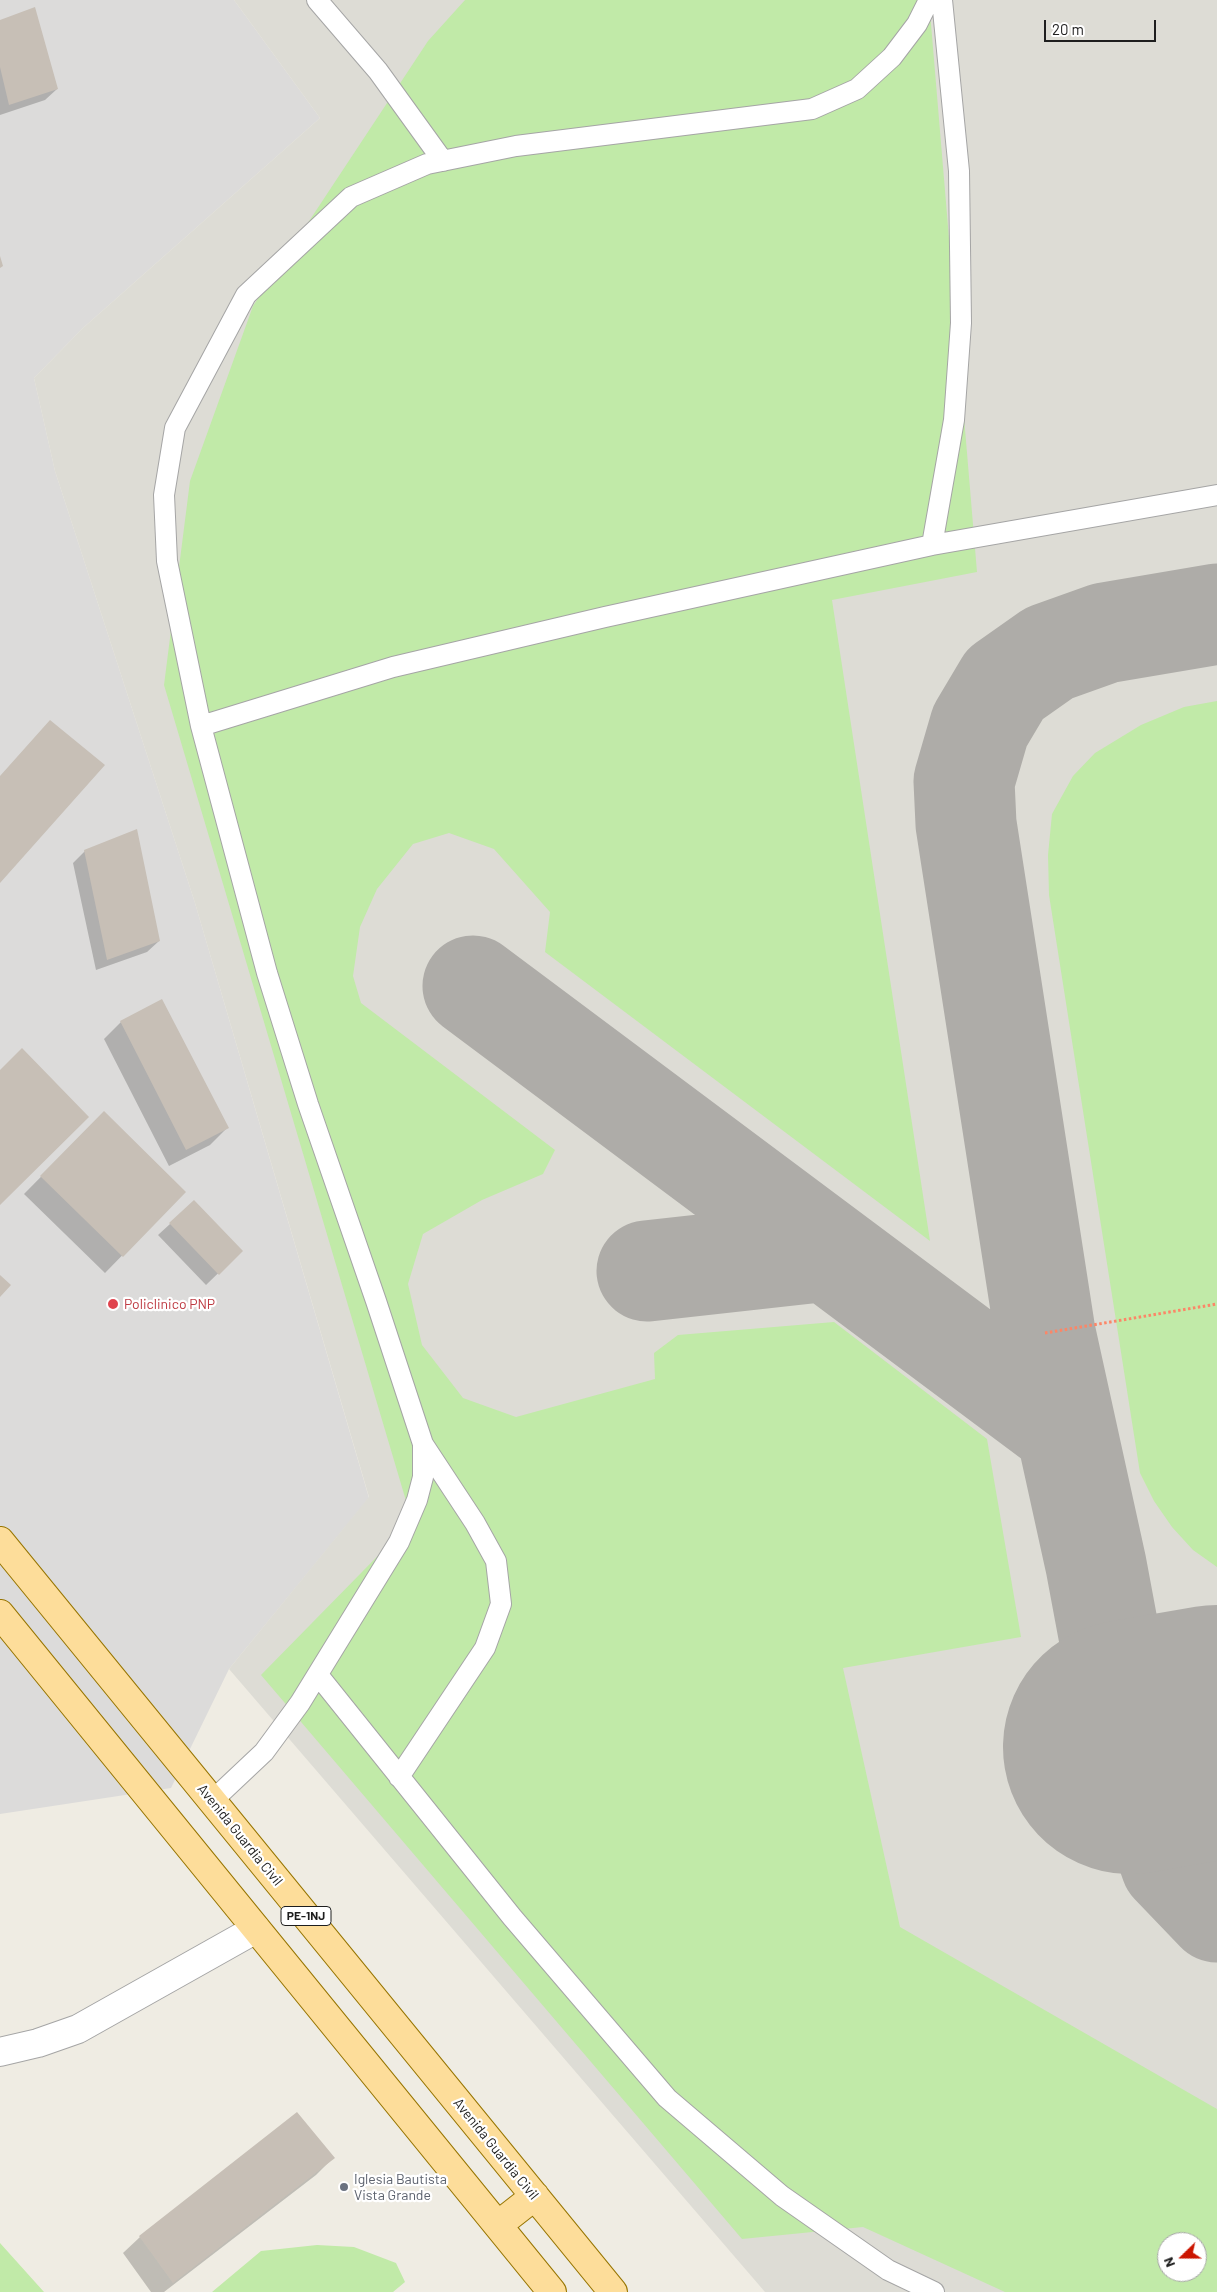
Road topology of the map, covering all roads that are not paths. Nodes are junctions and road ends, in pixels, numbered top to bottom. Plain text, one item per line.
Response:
1 (317, 0) edge
2 (929, 0) edge
3 (942, 0) edge
4 (443, 162) junction
5 (1217, 496) edge
6 (932, 546) junction
7 (201, 726) junction
8 (423, 1444) junction
9 (1, 1545) edge
10 (0, 1614) edge
11 (318, 1675) junction
12 (399, 1777) junction
13 (212, 1801) junction
14 (256, 1929) junction
15 (0, 2052) edge
16 (535, 2196) junction
17 (498, 2225) junction
18 (552, 2292) edge
19 (613, 2292) edge
20 (934, 2292) edge

1 - 4 lane
2 - 4 lane
3 - 6 lane
4 - 7 lane
5 - 6 lane
6 - 7 lane
7 - 8 lane
8 - 11 lane
8 - 12 lane
9 - 13 main road, Avenida Guardia Civil / PE-1NJ
10 - 14 main road
11 - 12 lane
11 - 13 lane
12 - 20 lane
13 - 16 main road, Avenida Guardia Civil / PE-1NJ
14 - 15 street
14 - 17 main road
16 - 17 main road
16 - 19 main road, Avenida Guardia Civil / PE-1NJ
17 - 18 main road

